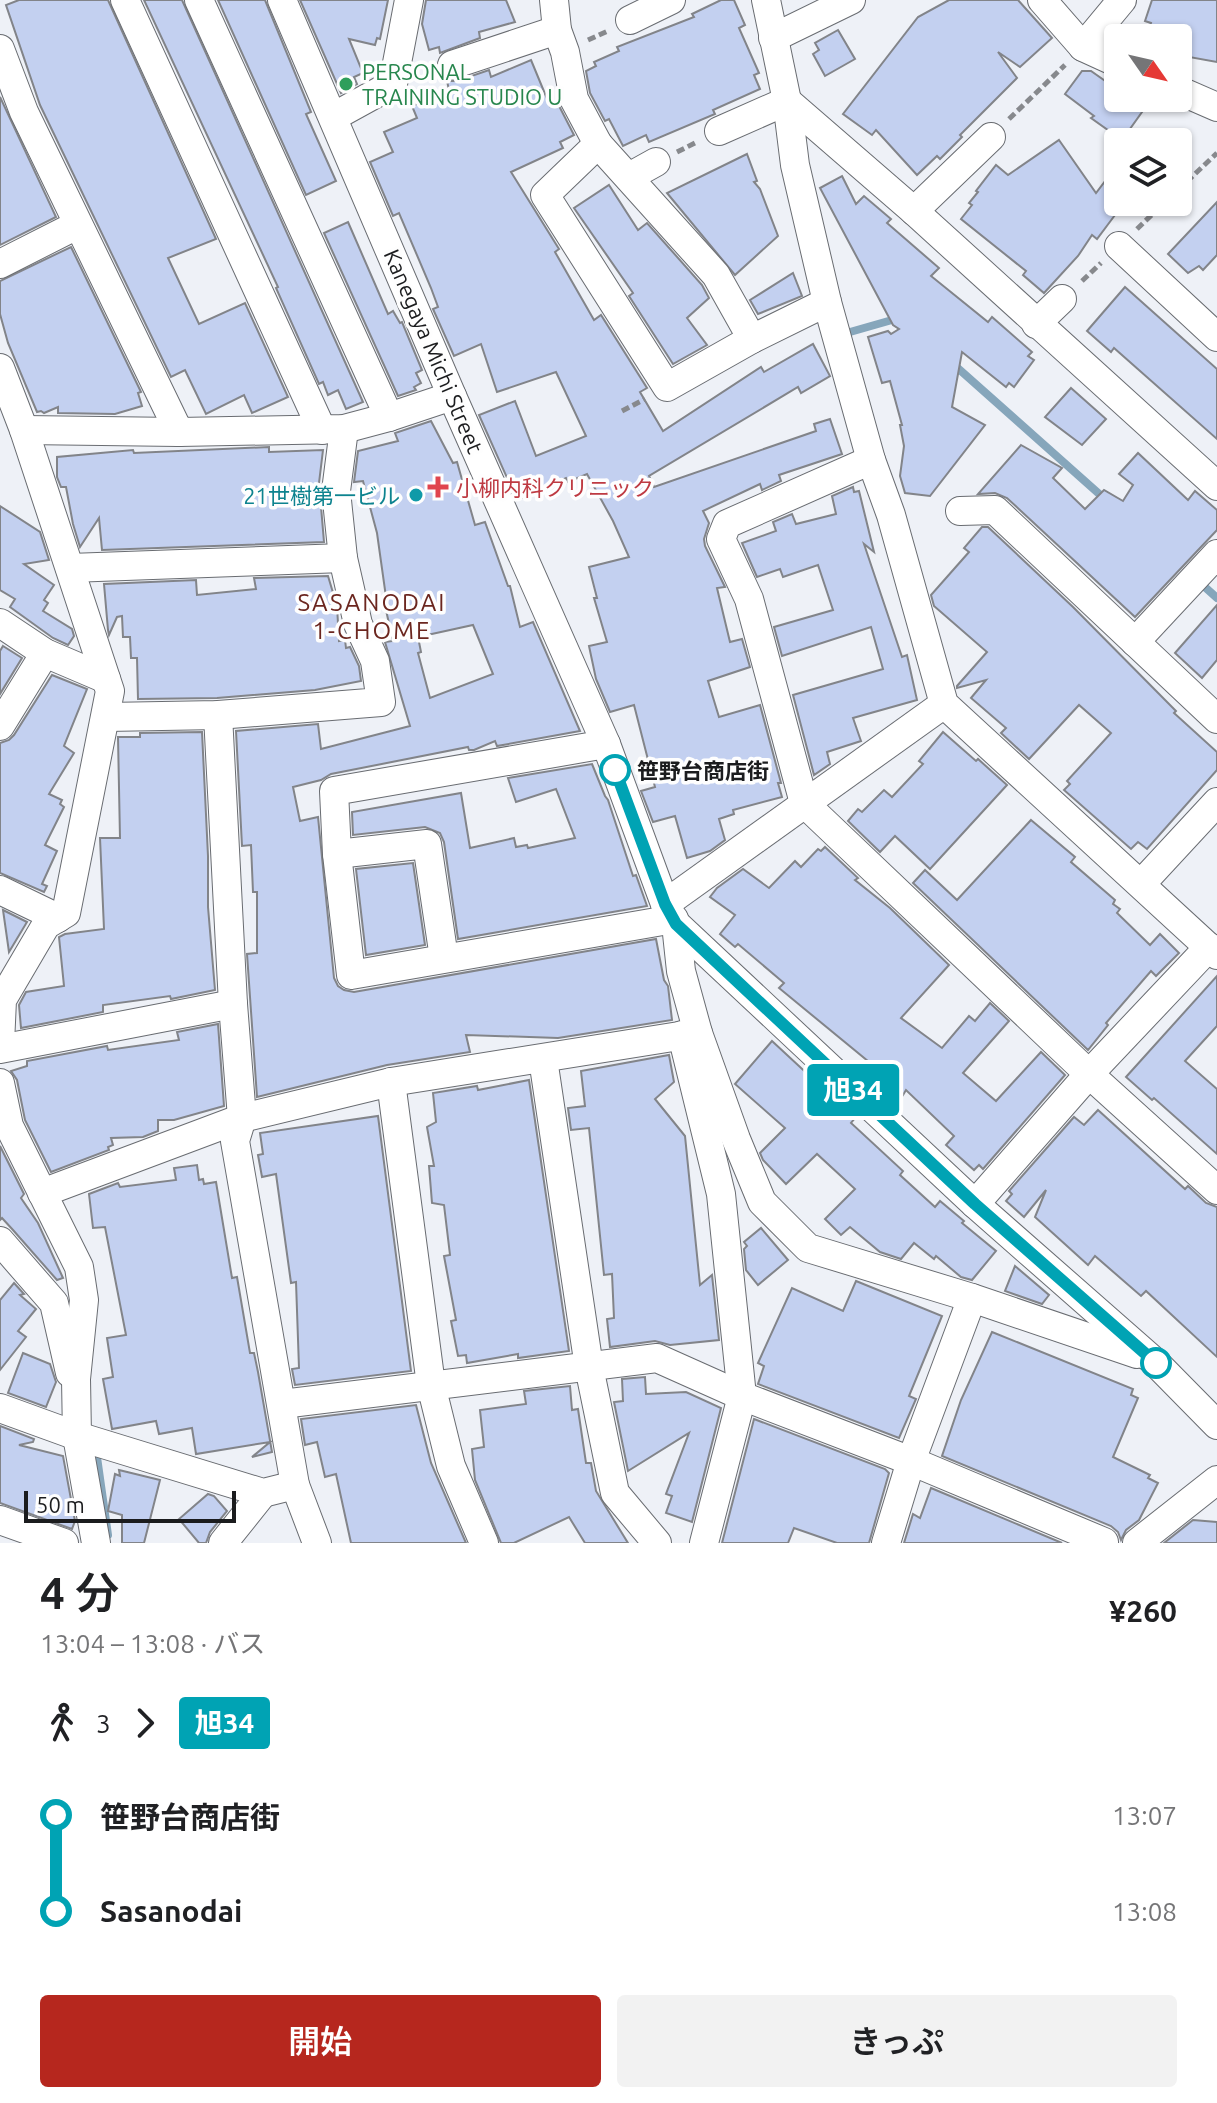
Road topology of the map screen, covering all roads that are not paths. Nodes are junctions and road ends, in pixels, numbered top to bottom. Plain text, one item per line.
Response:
1 (125, 0) edge
2 (199, 0) edge
3 (282, 0) edge
4 (409, 0) edge
5 (554, 0) edge
6 (671, 0) edge
7 (766, 0) edge
8 (851, 0) edge
9 (1042, 0) edge
10 (1122, 0) edge
11 (630, 20) road end
12 (773, 38) junction
13 (561, 41) junction
14 (1083, 47) junction
15 (0, 49) edge
16 (1104, 57) edge
17 (452, 65) dead end
18 (1192, 96) edge
19 (787, 101) junction
20 (1217, 107) edge
21 (333, 117) junction
22 (719, 131) road end
23 (991, 137) road end
24 (598, 144) junction
25 (656, 162) road end
26 (629, 177) junction
27 (914, 211) junction
28 (77, 225) junction
29 (1119, 246) dead end
30 (0, 264) edge
31 (1062, 299) dead end
32 (827, 302) junction
33 (1036, 324) junction
34 (1217, 337) edge
35 (752, 339) junction
36 (0, 368) edge
37 (452, 396) junction
38 (389, 417) junction
39 (24, 430) junction
40 (333, 430) junction
41 (179, 432) junction
42 (871, 460) junction
43 (1217, 486) edge
44 (960, 511) dead end
45 (1217, 554) edge
46 (343, 558) junction
47 (70, 568) junction
48 (0, 623) edge
49 (1135, 642) junction
50 (45, 653) junction
51 (106, 679) junction
52 (944, 704) junction
53 (218, 715) junction
54 (106, 717) junction
55 (1217, 719) edge
56 (0, 726) edge
57 (606, 744) junction
58 (1217, 802) edge
59 (804, 803) junction
60 (337, 854) junction
61 (1141, 884) junction
62 (0, 890) edge
63 (672, 916) junction
64 (58, 918) junction
65 (1213, 951) edge
66 (444, 958) junction
67 (233, 1004) junction
68 (690, 1034) junction
69 (0, 1046) edge
70 (543, 1059) junction
71 (1089, 1074) junction
72 (391, 1082) junction
73 (0, 1083) edge
74 (242, 1118) junction
75 (1217, 1190) edge
76 (42, 1193) junction
77 (975, 1204) junction
78 (0, 1241) edge
79 (972, 1298) junction
80 (1151, 1359) junction
81 (589, 1367) junction
82 (76, 1379) junction
83 (431, 1385) junction
84 (742, 1396) junction
85 (282, 1404) junction
86 (0, 1408) edge
87 (1217, 1425) edge
88 (77, 1436) junction
89 (911, 1461) junction
90 (1217, 1480) edge
91 (295, 1485) junction
92 (263, 1493) junction
93 (0, 1520) edge
94 (1104, 1542) edge
95 (64, 1543) edge
96 (96, 1543) edge
97 (223, 1543) edge
98 (317, 1543) edge
99 (484, 1543) edge
100 (657, 1543) edge
101 (704, 1543) edge
102 (886, 1543) edge
103 (1137, 1543) edge

1 - 40 street
2 - 38 street
3 - 21 street, Kanegaya Michi Street
4 - 21 street
5 - 13 street
6 - 11 street
7 - 12 street
8 - 12 street
9 - 14 street
10 - 14 street
12 - 19 street
13 - 17 street
13 - 24 street
14 - 16 street
15 - 28 street
18 - 20 street
19 - 22 street
19 - 27 street
19 - 32 street
21 - 37 street, Kanegaya Michi Street
23 - 27 street
24 - 26 street
24 - 35 street
25 - 26 street
26 - 35 street
27 - 33 street
28 - 30 street
28 - 41 street
29 - 34 street
31 - 33 street
32 - 35 street
32 - 42 street
33 - 43 street
36 - 39 street
37 - 38 street
37 - 57 street, Kanegaya Michi Street
38 - 40 street
39 - 41 street
39 - 47 street
40 - 41 street
40 - 46 street
42 - 52 street
42 - 59 street
44 - 49 street
45 - 49 street
46 - 47 street
46 - 53 street
47 - 51 street
48 - 50 street
49 - 55 street
50 - 51 street
50 - 56 street
51 - 54 street
52 - 59 street
52 - 61 street
53 - 54 street
53 - 67 street
54 - 64 street
57 - 60 street
57 - 63 street, Kanegaya Michi Street
58 - 61 street
59 - 63 street
59 - 71 street
60 - 66 street
60 - 66 street
61 - 65 street
62 - 64 street
63 - 66 street
63 - 68 street
63 - 77 street
64 - 69 street
65 - 71 street
67 - 69 street
67 - 74 street
68 - 70 street
68 - 79 street
68 - 84 street
70 - 72 street
70 - 81 street
71 - 75 street
71 - 77 street
72 - 74 street
72 - 83 street
73 - 76 street
74 - 76 street
74 - 85 street
76 - 82 street
77 - 80 street
78 - 82 street
79 - 80 street
79 - 89 street
80 - 87 street
81 - 83 street
81 - 84 street
81 - 100 street
82 - 88 street
83 - 85 street
83 - 99 street
84 - 89 street
84 - 101 street
85 - 91 street
86 - 88 street
88 - 92 street
88 - 96 street
89 - 94 street
89 - 102 street
90 - 103 street
91 - 92 street
91 - 98 street
92 - 97 street
93 - 95 street

